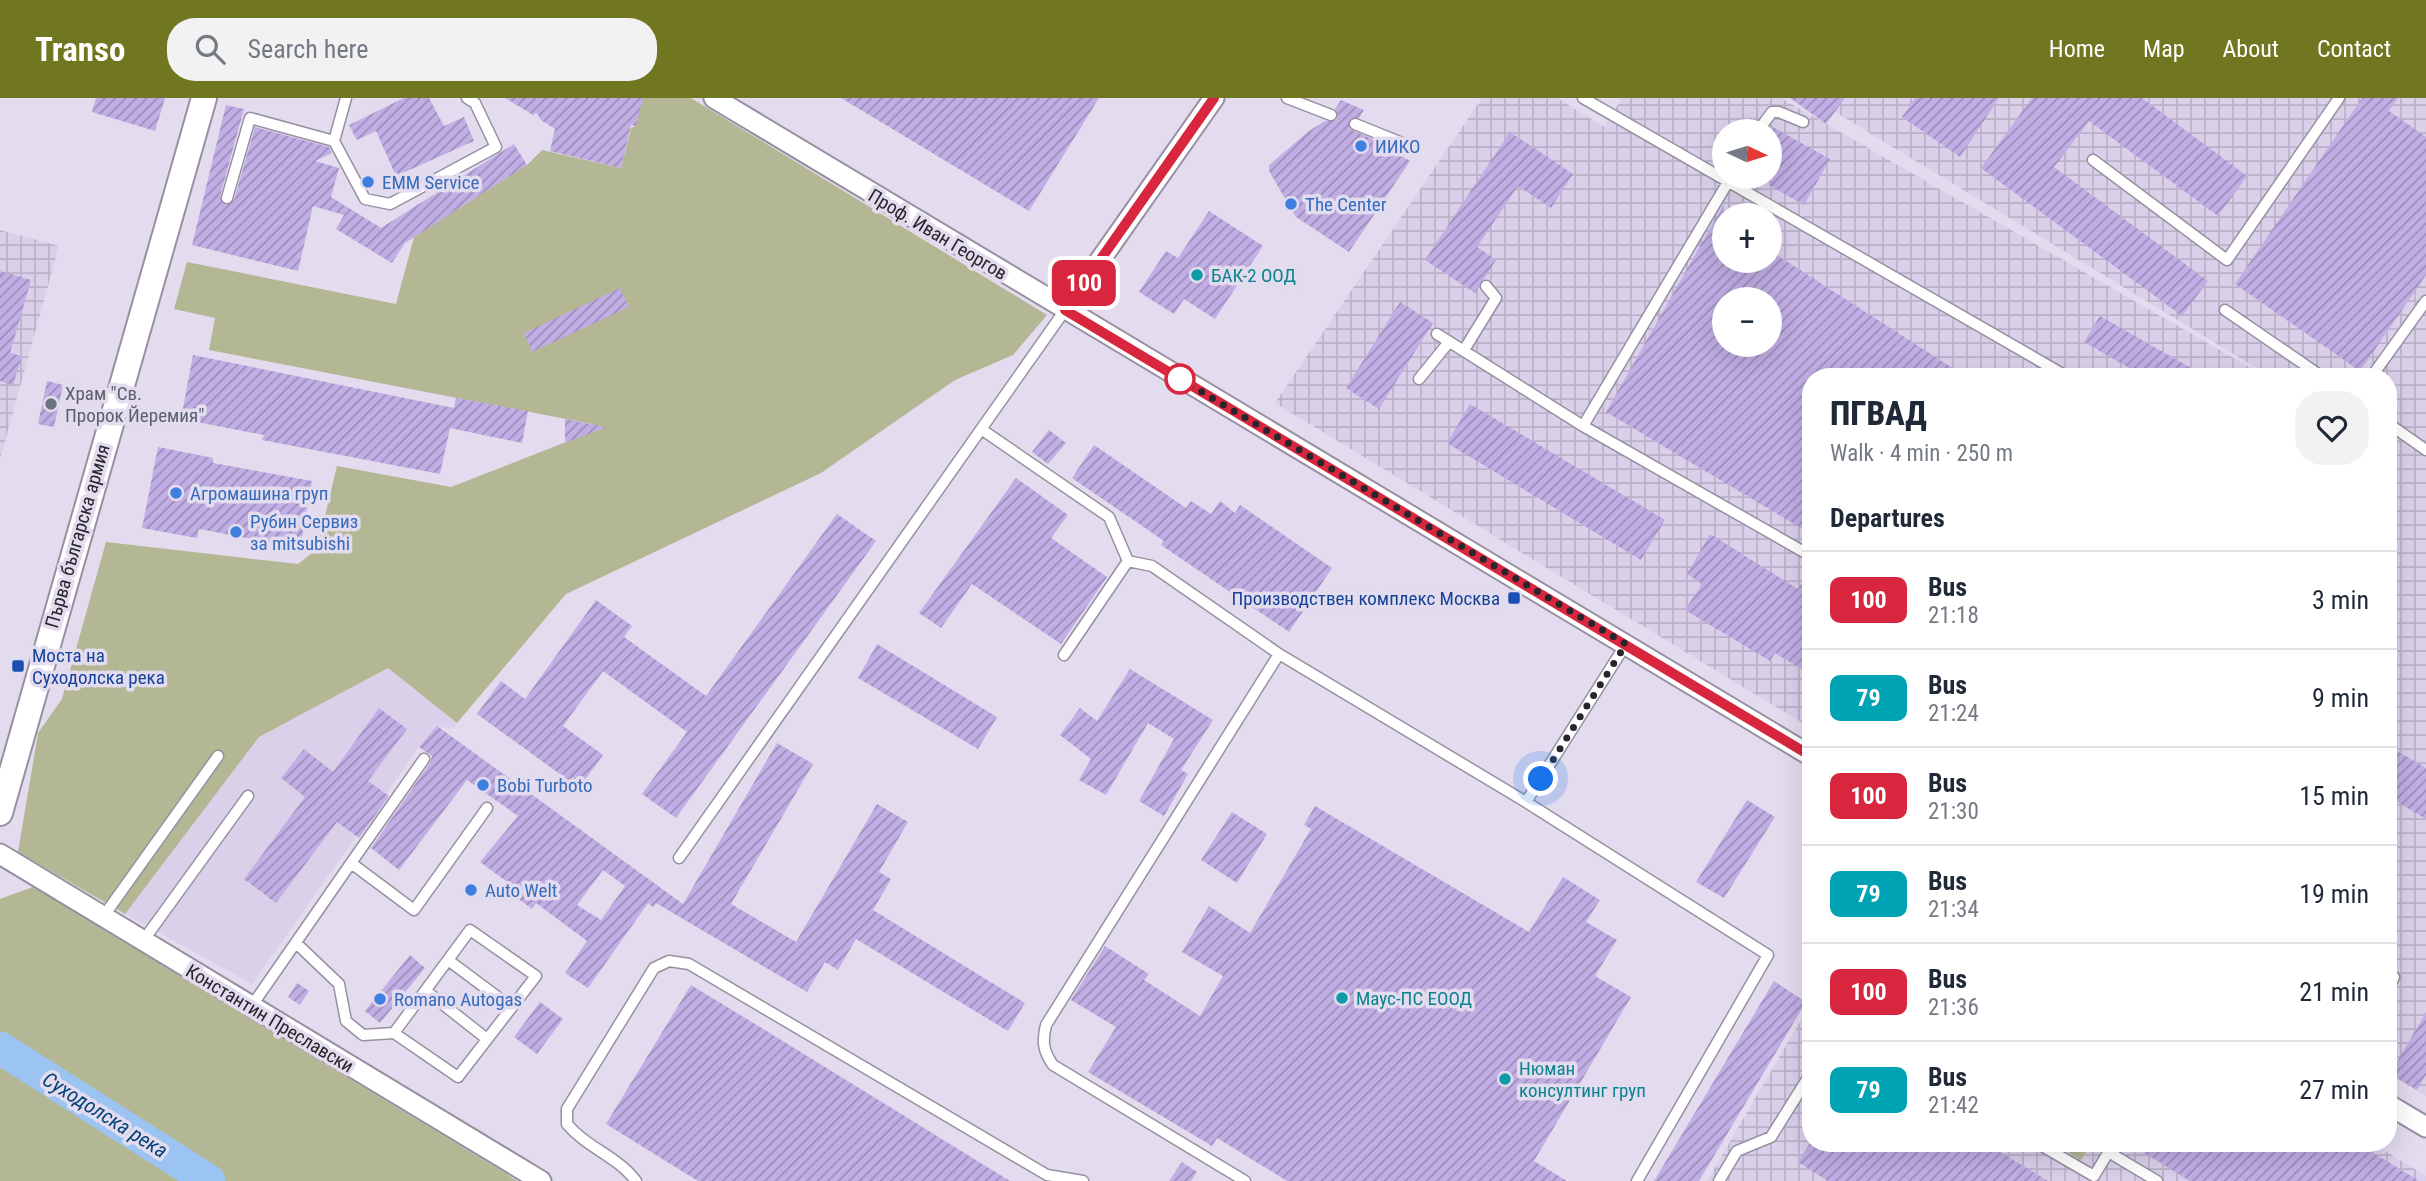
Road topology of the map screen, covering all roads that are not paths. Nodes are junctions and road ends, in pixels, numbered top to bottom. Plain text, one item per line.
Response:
1 (204, 98) edge
2 (346, 98) edge
3 (467, 98) edge
4 (714, 98) edge
5 (1214, 98) edge
6 (1287, 98) edge
7 (1583, 98) edge
8 (2339, 98) edge
9 (1331, 115) dead end
10 (1767, 119) edge
11 (1803, 122) dead end
12 (1355, 124) dead end
13 (334, 141) junction
14 (1412, 146) dead end
15 (2093, 160) dead end
16 (1712, 170) edge
17 (1724, 189) edge
18 (1744, 189) edge
19 (227, 198) dead end
20 (1486, 286) dead end
21 (2426, 301) edge
22 (1065, 310) junction
23 (2225, 310) dead end
24 (1437, 334) dead end
25 (1449, 342) junction
26 (1464, 350) junction
27 (2052, 368) edge
28 (2308, 368) edge
29 (2378, 368) edge
30 (1419, 379) dead end
31 (1583, 426) junction
32 (981, 429) junction
33 (2397, 430) edge
34 (2426, 450) edge
35 (1802, 551) edge
36 (1128, 561) junction
37 (1626, 644) junction
38 (1279, 654) junction
39 (1064, 655) dead end
40 (1802, 751) edge
41 (218, 756) dead end
42 (424, 759) dead end
43 (248, 796) dead end
44 (2, 799) edge
45 (1527, 802) junction
46 (487, 808) dead end
47 (0, 855) edge
48 (679, 858) dead end
49 (351, 863) junction
50 (103, 917) junction
51 (143, 941) junction
52 (296, 943) junction
53 (448, 960) junction
54 (426, 991) junction
55 (250, 1007) junction
56 (511, 1007) junction
57 (394, 1033) junction
58 (487, 1039) junction
59 (1802, 1087) edge
60 (2397, 1110) edge
61 (2426, 1127) edge
62 (2053, 1152) edge
63 (2109, 1152) edge
64 (2114, 1152) edge
65 (541, 1181) edge
66 (636, 1181) edge
67 (1083, 1181) edge
68 (1245, 1181) edge
69 (1637, 1181) edge
70 (1719, 1181) edge
71 (2157, 1181) edge

1 - 44 street, Първа българска армия
2 - 13 lane
3 - 13 lane
4 - 22 street, Проф. Иван Георгов
5 - 22 street
6 - 9 lane
7 - 16 lane
8 - 15 lane
10 - 11 lane
12 - 14 lane
13 - 19 lane
17 - 31 lane
18 - 27 lane
20 - 26 lane
21 - 29 lane
22 - 32 lane
22 - 37 street, Проф. Иван Георгов
23 - 28 lane
24 - 25 lane
25 - 26 lane
25 - 30 lane
26 - 31 lane
31 - 35 lane
32 - 36 lane
32 - 48 lane
33 - 34 lane
36 - 38 lane
36 - 39 lane
37 - 40 street, Проф. Иван Георгов
37 - 45 lane
38 - 45 lane
38 - 68 lane
41 - 50 lane
42 - 49 lane
43 - 51 lane
45 - 69 lane
46 - 49 lane
47 - 50 street, Константин Преславски
49 - 52 lane
50 - 51 street, Константин Преславски
51 - 55 street, Константин Преславски
52 - 55 lane
52 - 57 lane
53 - 54 lane
53 - 56 lane
53 - 56 lane
54 - 57 lane
54 - 58 lane
55 - 65 street, Константин Преславски
56 - 58 lane
57 - 58 lane
59 - 70 lane
60 - 61 street
62 - 63 lane
64 - 71 lane
66 - 67 lane

